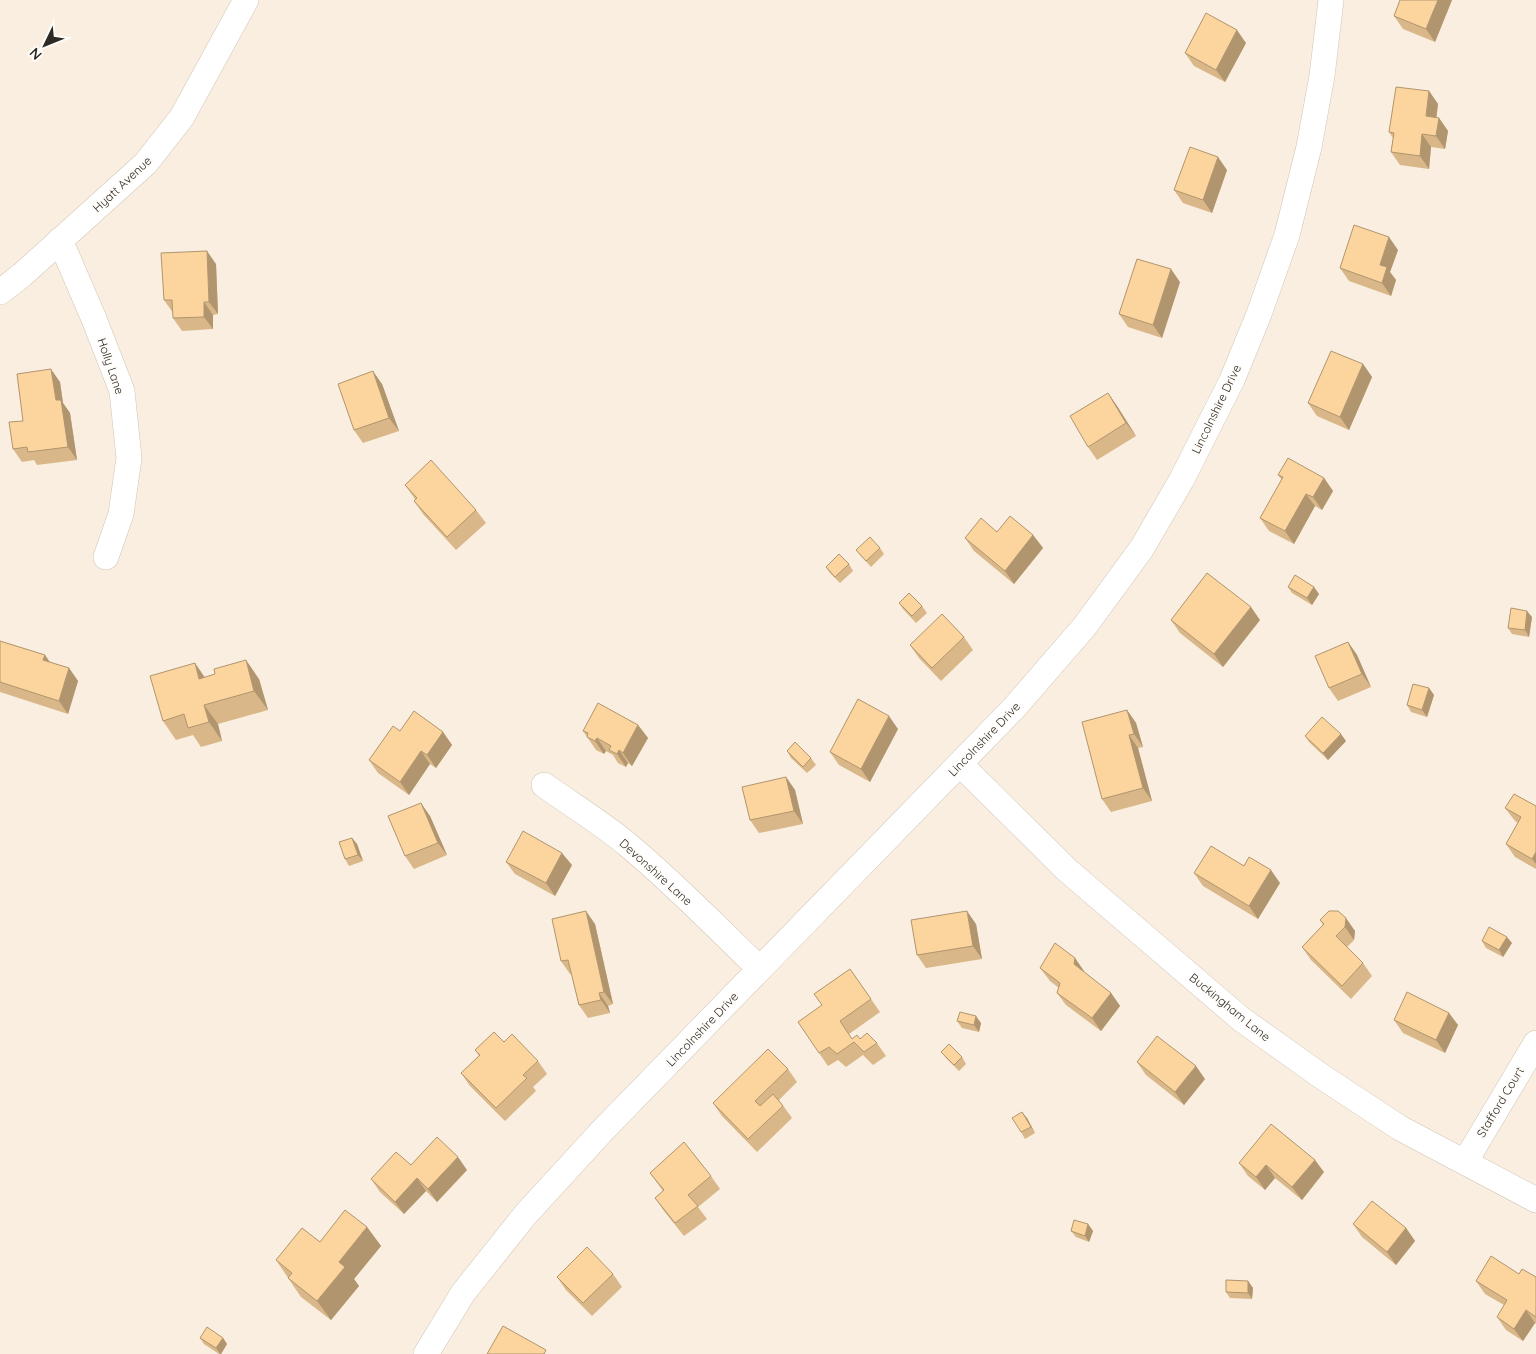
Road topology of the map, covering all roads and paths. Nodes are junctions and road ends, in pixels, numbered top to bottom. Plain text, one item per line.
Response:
1 (246, 0) edge
2 (1331, 0) edge
3 (60, 240) junction
4 (0, 292) edge
5 (106, 556) dead end
6 (960, 764) junction
7 (544, 785) dead end
8 (760, 970) junction
9 (1536, 1043) edge
10 (1465, 1162) junction
11 (1536, 1200) edge
12 (426, 1354) edge

1 - 3 street, Hyatt Avenue
2 - 6 street, Lincolnshire Drive
3 - 4 street, Hyatt Avenue
3 - 5 street, Holly Lane
6 - 8 street, Lincolnshire Drive
6 - 10 street, Buckingham Lane
7 - 8 street, Devonshire Lane
8 - 12 street, Lincolnshire Drive
9 - 10 street, Stafford Court
10 - 11 street, Buckingham Lane

